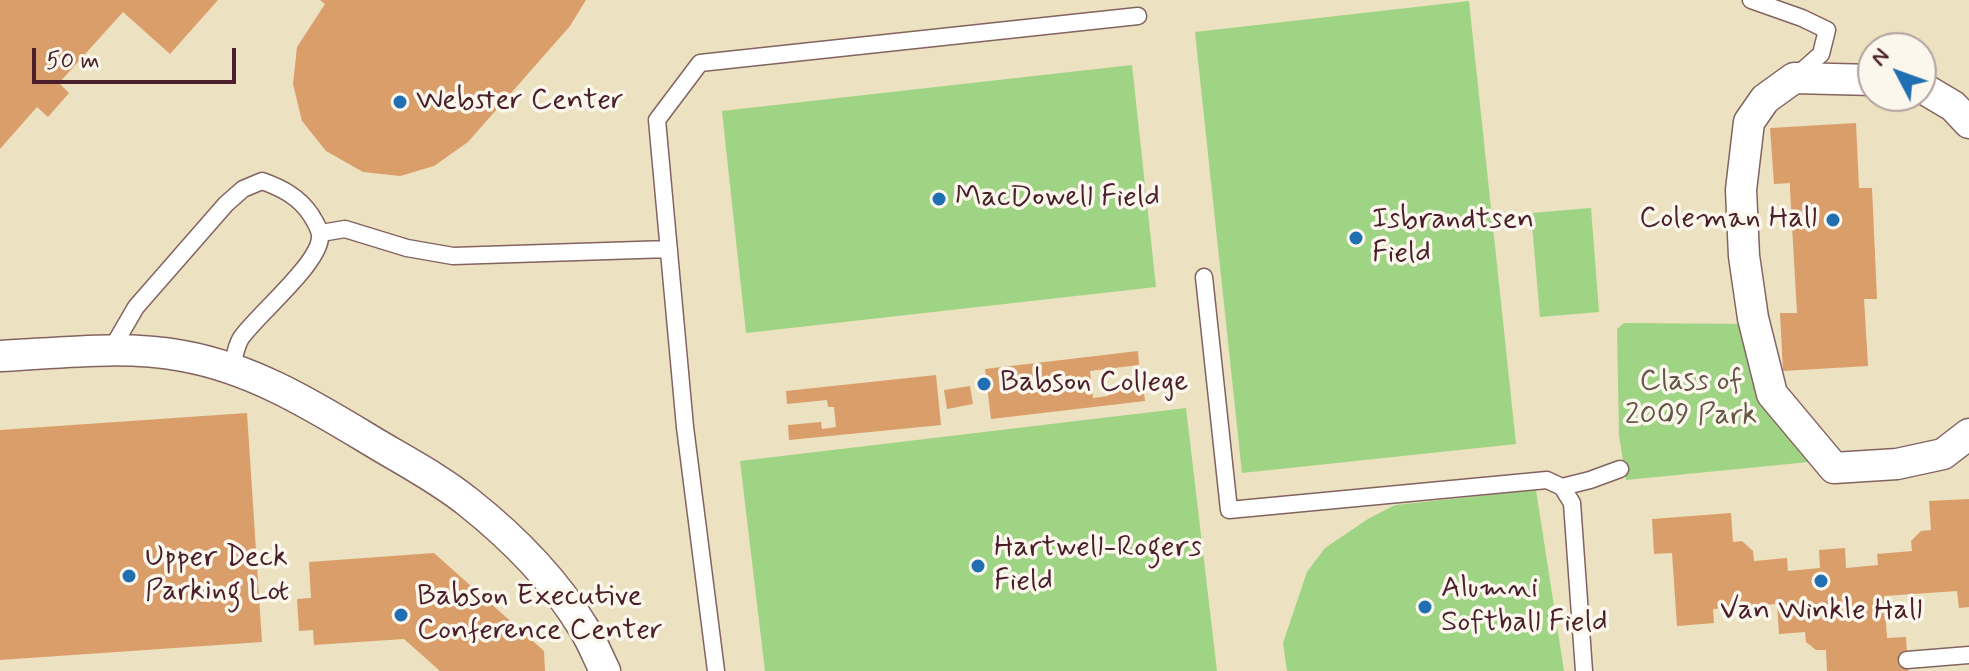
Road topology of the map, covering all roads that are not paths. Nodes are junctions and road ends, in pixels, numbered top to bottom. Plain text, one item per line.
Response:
1 (1751, 0) edge
2 (1138, 16) dead end
3 (1794, 78) junction
4 (1857, 80) edge
5 (1937, 96) edge
6 (1969, 123) edge
7 (321, 233) junction
8 (669, 249) junction
9 (1204, 277) dead end
10 (111, 350) junction
11 (0, 356) edge
12 (232, 367) junction
13 (1969, 434) edge
14 (1620, 469) dead end
15 (1562, 487) junction
16 (1969, 655) edge
17 (1907, 660) dead end
18 (605, 671) edge
19 (716, 671) edge
20 (1584, 671) edge

1 - 3 lane
2 - 8 lane
3 - 4 street
3 - 13 street
5 - 6 street
7 - 8 lane
7 - 10 lane
7 - 12 lane
8 - 19 lane
9 - 15 lane
10 - 11 street
10 - 12 street
12 - 18 street
14 - 15 lane
15 - 20 lane
16 - 17 lane

